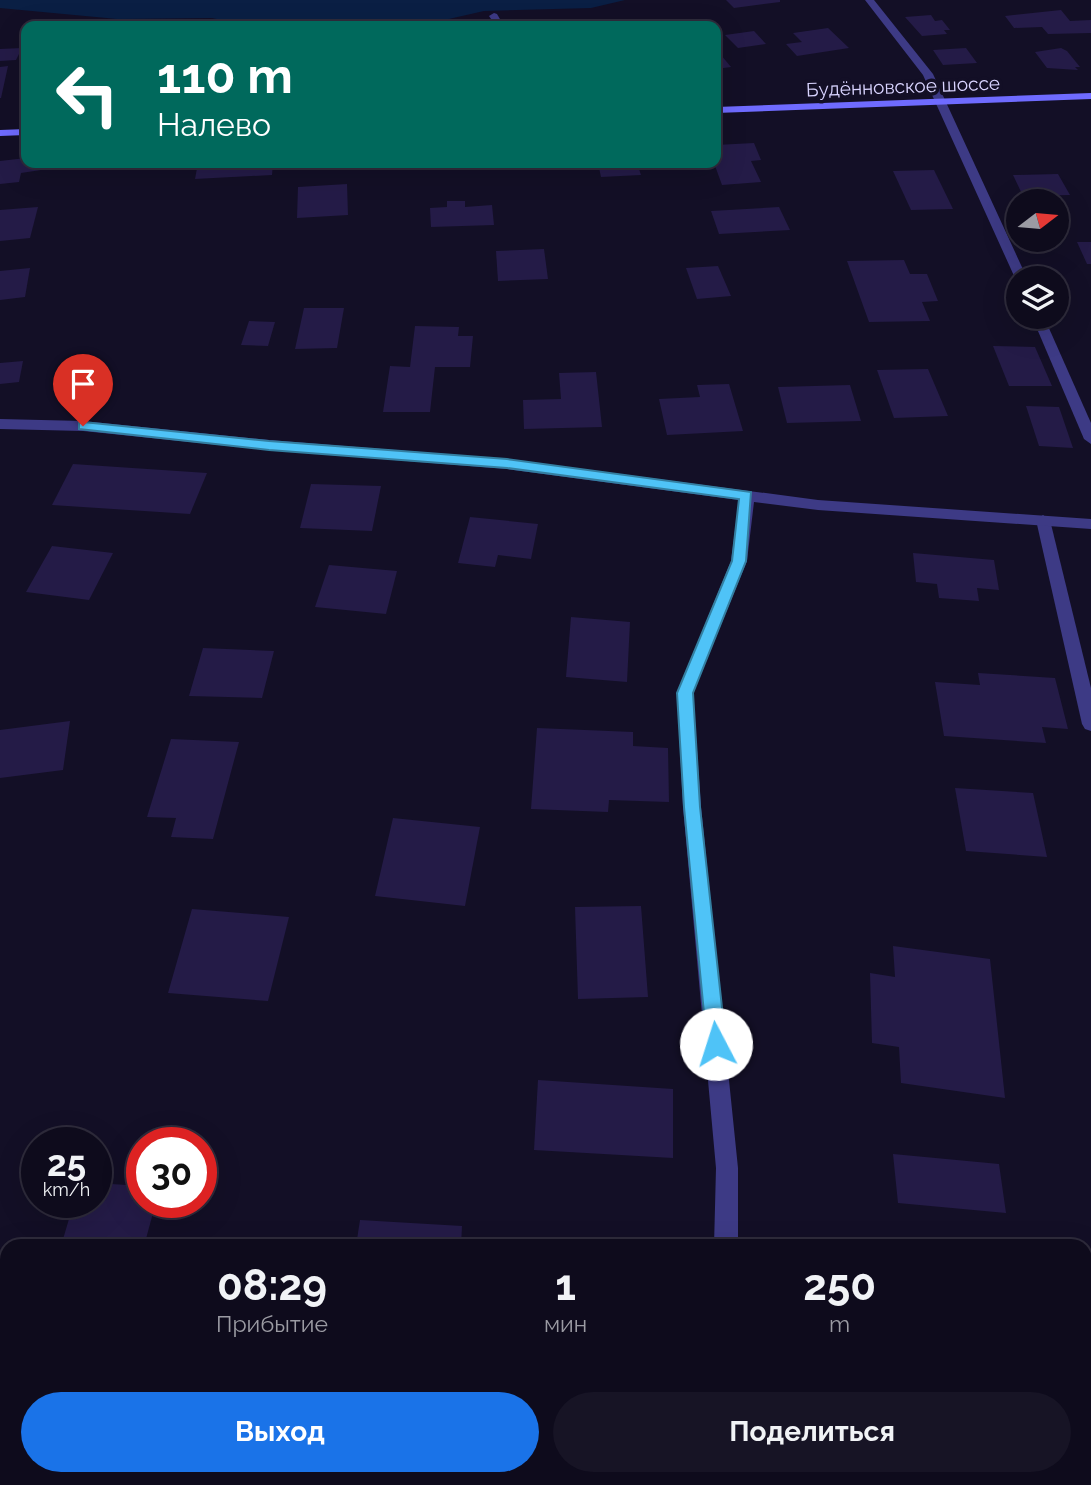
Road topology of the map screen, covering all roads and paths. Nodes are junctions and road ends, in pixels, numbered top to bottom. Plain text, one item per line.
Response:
1 (869, 0) edge
2 (494, 16) dead end
3 (497, 21) edge
4 (1091, 96) edge
5 (941, 102) junction
6 (721, 110) edge
7 (21, 132) edge
8 (0, 133) edge
9 (1016, 266) edge
10 (1043, 329) edge
11 (0, 424) edge
12 (1091, 439) edge
13 (747, 495) junction
14 (1043, 520) junction
15 (1091, 524) edge
16 (1091, 724) edge
17 (726, 1239) edge

1 - 5 street
2 - 3 street
4 - 5 main road, Будённовское шоссе
5 - 6 main road, Будённовское шоссе
5 - 9 street
7 - 8 main road
10 - 12 street
11 - 13 street
13 - 14 street
13 - 17 street
14 - 15 street
14 - 16 street

